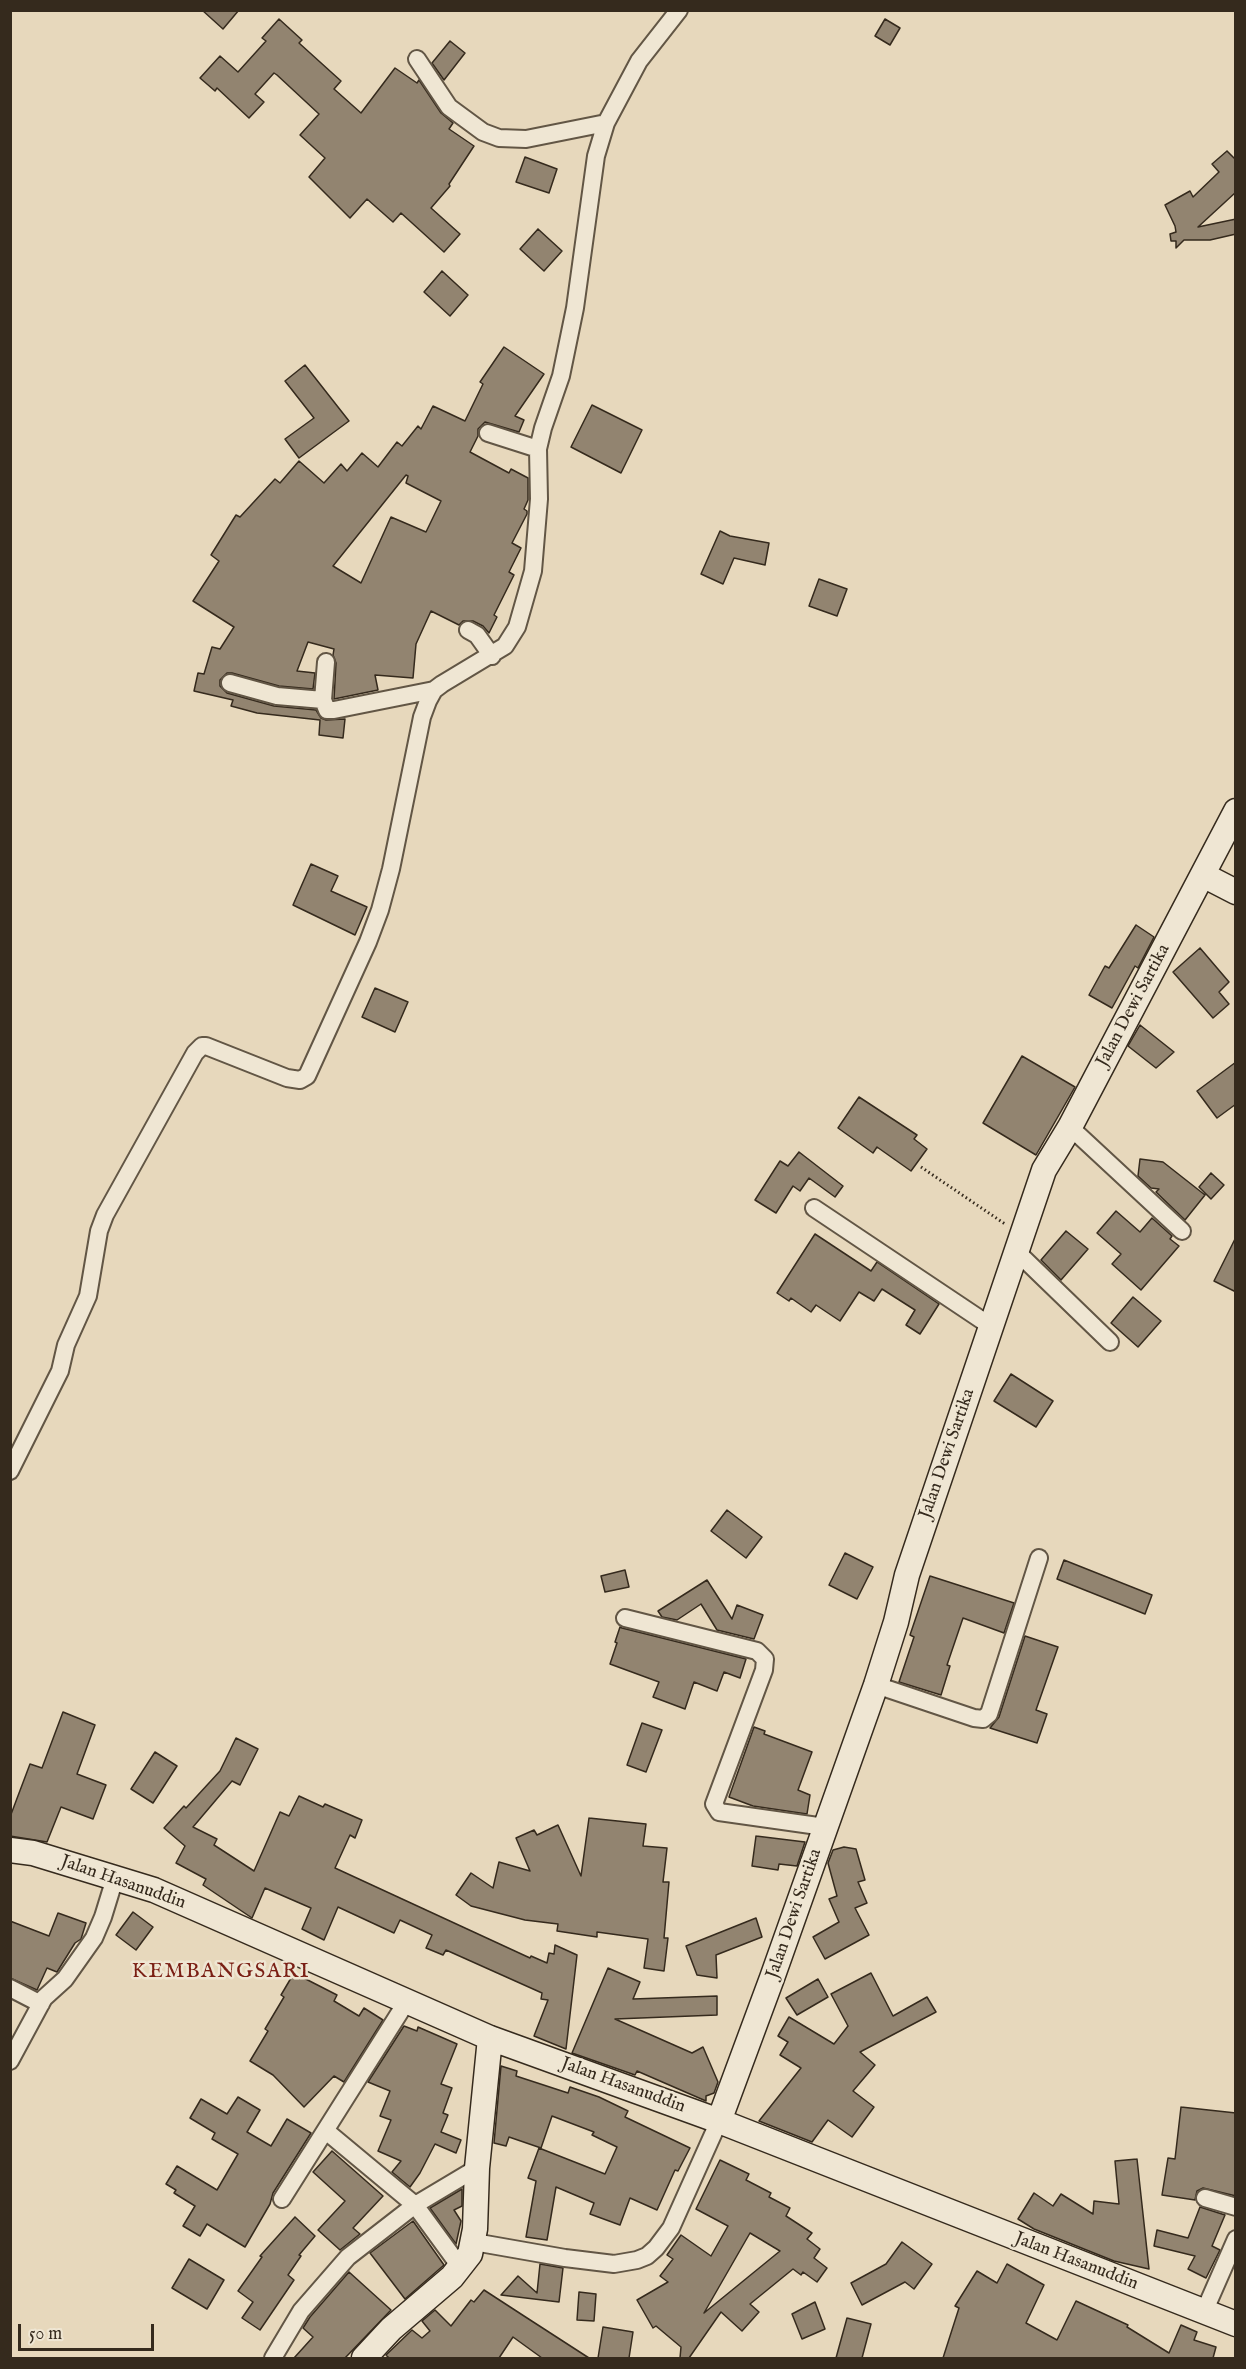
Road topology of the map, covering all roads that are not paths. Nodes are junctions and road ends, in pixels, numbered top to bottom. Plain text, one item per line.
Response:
1 (679, 10) edge
2 (417, 59) dead end
3 (606, 123) junction
4 (488, 433) dead end
5 (538, 449) junction
6 (468, 630) dead end
7 (492, 656) junction
8 (326, 662) dead end
9 (230, 683) dead end
10 (434, 690) junction
11 (323, 700) junction
12 (1236, 811) edge
13 (1203, 875) junction
14 (1236, 892) edge
15 (1070, 1128) junction
16 (814, 1208) dead end
17 (1182, 1231) dead end
18 (1020, 1244) junction
19 (992, 1327) junction
20 (1110, 1342) dead end
21 (10, 1471) edge
22 (1039, 1558) dead end
23 (625, 1618) dead end
24 (876, 1685) junction
25 (825, 1827) junction
26 (10, 1850) edge
27 (115, 1878) junction
28 (10, 1988) edge
29 (407, 2001) junction
30 (41, 2004) junction
31 (490, 2038) junction
32 (10, 2061) edge
33 (719, 2121) junction
34 (326, 2131) junction
35 (477, 2168) junction
36 (1205, 2198) dead end
37 (282, 2199) dead end
38 (415, 2205) junction
39 (1236, 2207) edge
40 (1236, 2239) edge
41 (474, 2242) junction
42 (461, 2268) junction
43 (1203, 2312) junction
44 (1236, 2325) edge
45 (368, 2357) edge
46 (273, 2358) edge

1 - 3 street
2 - 3 street
3 - 5 street
4 - 5 street
5 - 7 street
6 - 7 street
7 - 10 street
8 - 11 street
9 - 11 street
10 - 11 street
10 - 21 street
12 - 13 street, Jalan Dewi Sartika
13 - 14 street
13 - 15 street, Jalan Dewi Sartika
15 - 17 street
15 - 18 street, Jalan Dewi Sartika
16 - 19 street
18 - 19 street, Jalan Dewi Sartika
18 - 20 street
19 - 24 street, Jalan Dewi Sartika
22 - 24 street
23 - 25 street
24 - 25 street, Jalan Dewi Sartika
25 - 33 street, Jalan Dewi Sartika
26 - 27 street, Jalan Hasanuddin
27 - 29 street, Jalan Hasanuddin
27 - 30 street
28 - 30 street
29 - 31 street, Jalan Hasanuddin
29 - 34 street
30 - 32 street
31 - 33 street, Jalan Hasanuddin
31 - 35 street
33 - 41 street
33 - 43 street, Jalan Hasanuddin
34 - 37 street
34 - 38 street
35 - 38 street
35 - 41 street
36 - 39 street
38 - 42 street
38 - 46 street
40 - 43 street
41 - 42 street
42 - 45 street
43 - 44 street, Jalan Hasanuddin

